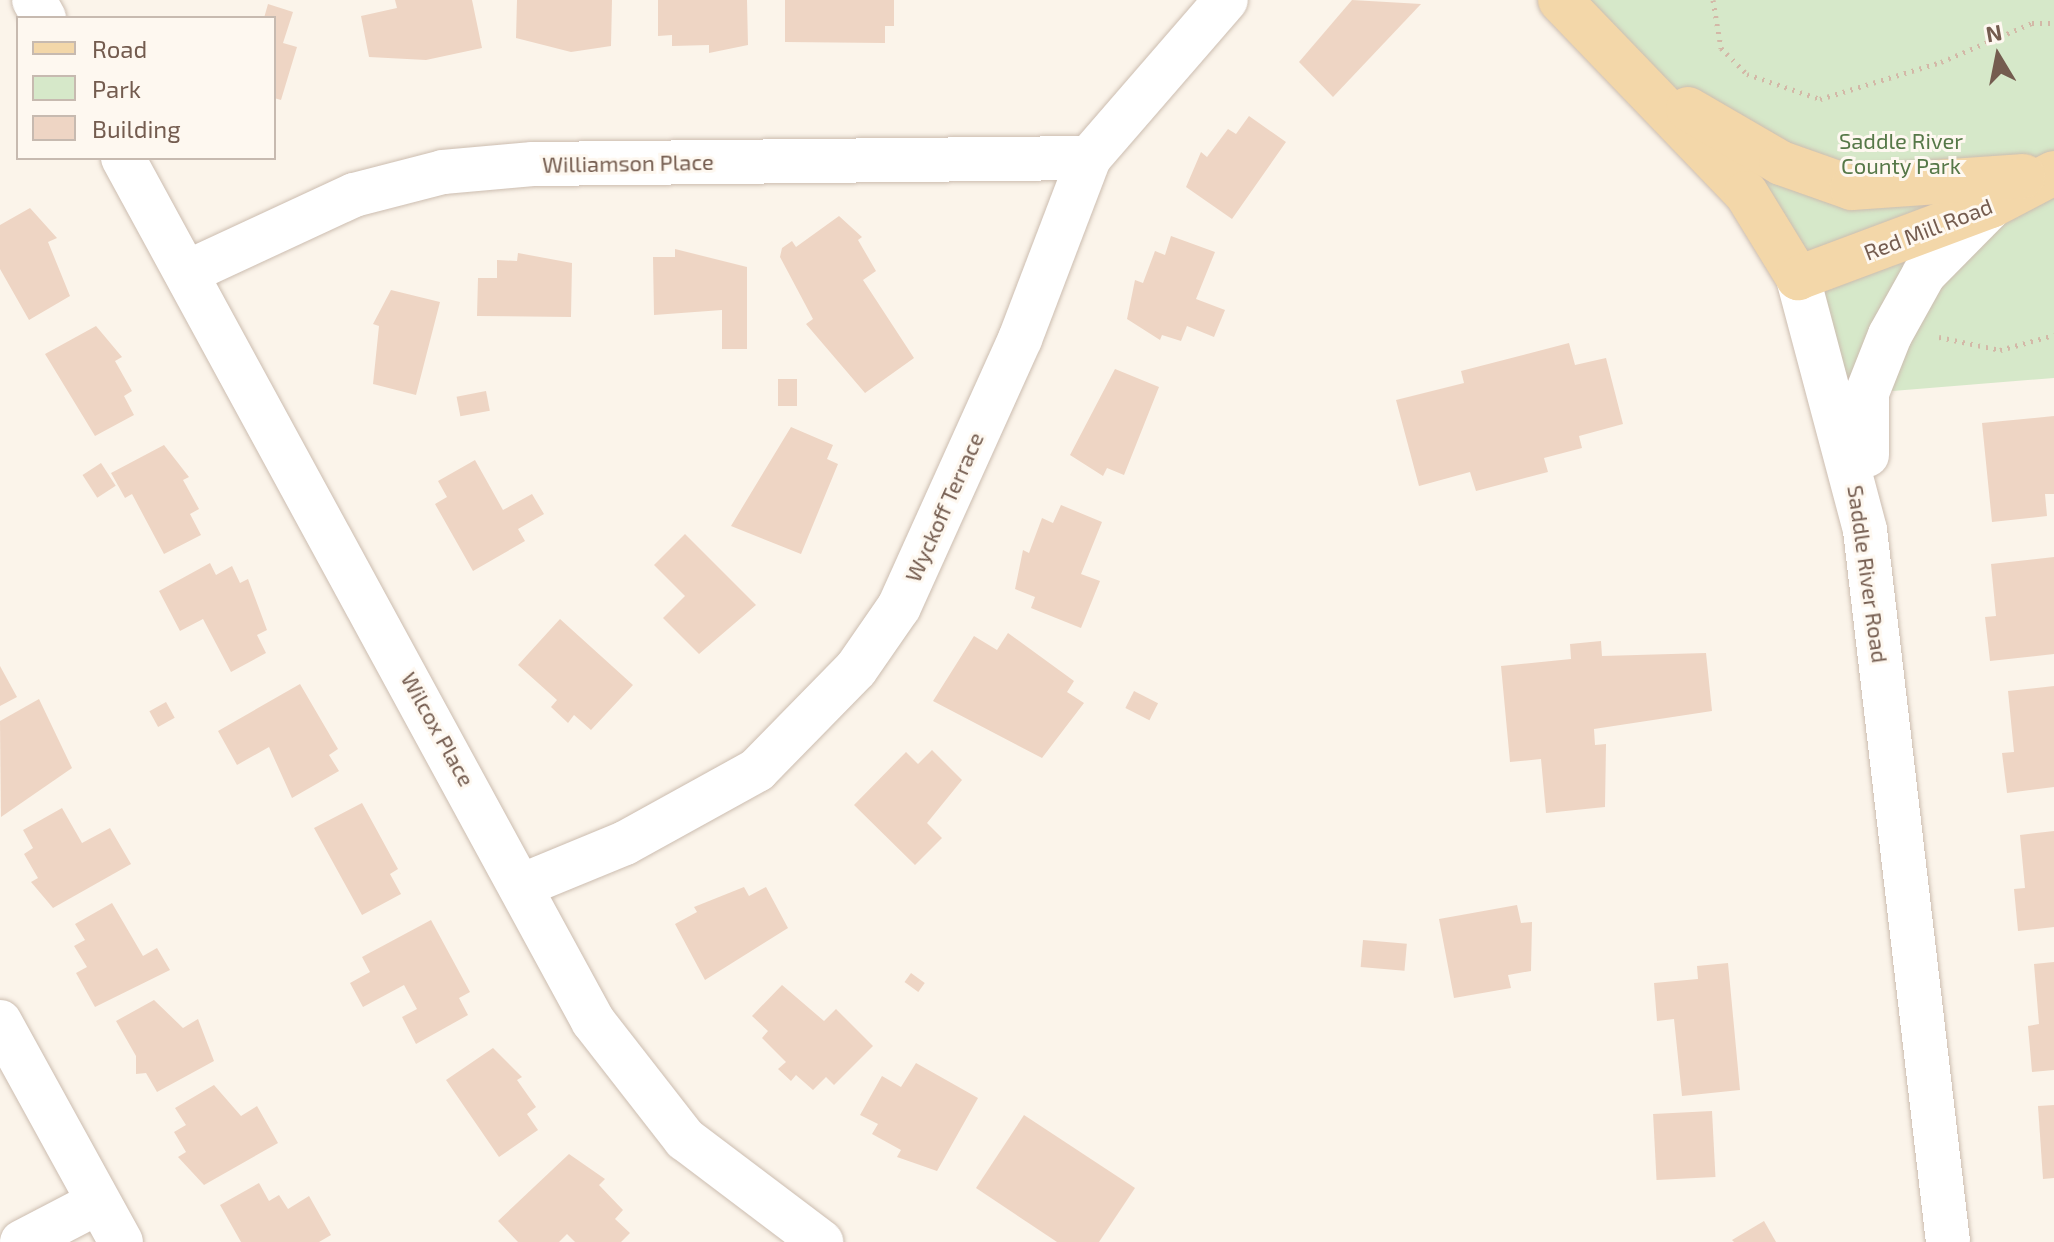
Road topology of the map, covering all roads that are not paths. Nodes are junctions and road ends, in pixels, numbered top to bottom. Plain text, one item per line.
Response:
1 (1226, 0) edge
2 (1560, 0) edge
3 (1646, 84) junction
4 (1089, 158) junction
5 (124, 160) edge
6 (2054, 172) edge
7 (1991, 206) junction
8 (188, 272) junction
9 (1798, 278) junction
10 (1865, 530) junction
11 (523, 885) junction
12 (0, 1022) edge
13 (97, 1203) junction
14 (22, 1242) edge
15 (121, 1242) edge
16 (821, 1242) edge
17 (1948, 1242) edge

1 - 4 street, Wyckoff Terrace
2 - 3 main road, Saddle River Road
3 - 6 main road
3 - 9 main road, Saddle River Road
4 - 8 street, Williamson Place
4 - 11 street, Wyckoff Terrace
5 - 8 street, Wilcox Place
6 - 7 main road, Red Mill Road
7 - 9 main road, Red Mill Road
7 - 10 street
8 - 11 street, Wilcox Place
9 - 10 street, Saddle River Road
10 - 17 street, Saddle River Road
11 - 16 street, Wilcox Place
12 - 13 street
13 - 14 street
13 - 15 street

